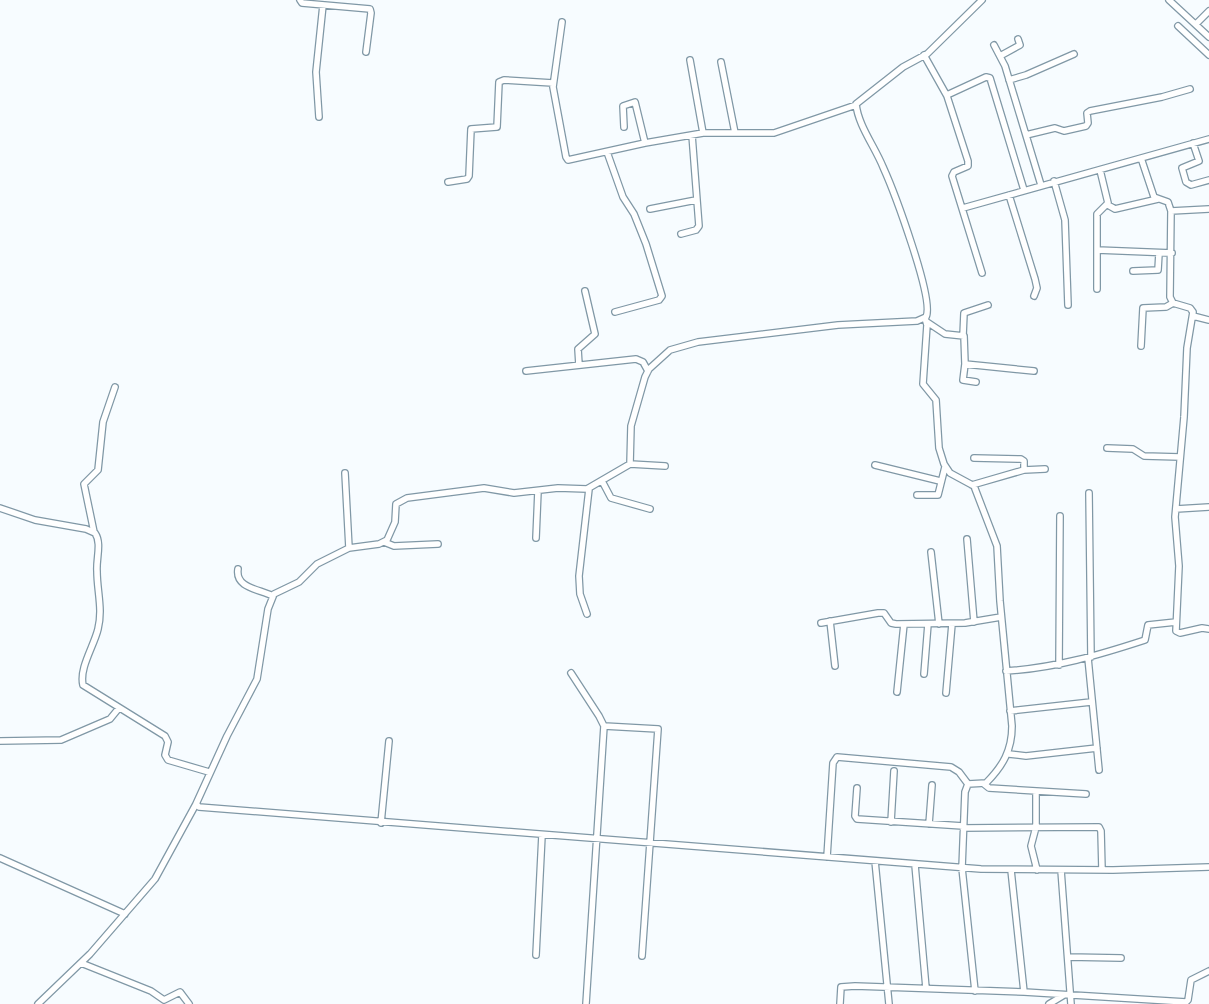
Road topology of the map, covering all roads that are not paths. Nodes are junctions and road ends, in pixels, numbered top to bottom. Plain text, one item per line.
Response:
1 (300, 0) edge
2 (982, 0) edge
3 (1169, 0) edge
4 (323, 5) junction
5 (1209, 11) edge
6 (562, 22) dead end
7 (1196, 24) junction
8 (1178, 26) dead end
9 (1209, 37) edge
10 (1018, 39) dead end
11 (994, 45) dead end
12 (366, 52) dead end
13 (1074, 54) dead end
14 (924, 55) junction
15 (1209, 55) edge
16 (1000, 56) junction
17 (690, 60) dead end
18 (721, 62) dead end
19 (1009, 80) junction
20 (553, 83) junction
21 (1190, 89) dead end
22 (946, 95) junction
23 (856, 105) junction
24 (319, 117) dead end
25 (624, 127) dead end
26 (703, 133) junction
27 (735, 133) junction
28 (1026, 134) junction
29 (692, 135) junction
30 (1209, 138) edge
31 (645, 143) junction
32 (1193, 143) junction
33 (607, 152) junction
34 (1141, 158) junction
35 (1100, 170) junction
36 (1209, 180) edge
37 (1054, 181) junction
38 (448, 182) dead end
39 (1041, 185) junction
40 (1024, 190) junction
41 (1009, 195) junction
42 (1158, 199) junction
43 (696, 200) junction
44 (1108, 205) junction
45 (962, 208) junction
46 (650, 209) dead end
47 (1209, 209) edge
48 (1171, 212) junction
49 (681, 234) dead end
50 (1097, 250) junction
51 (1159, 253) junction
52 (1172, 253) junction
53 (1133, 271) dead end
54 (982, 273) dead end
55 (1097, 289) dead end
56 (585, 291) dead end
57 (1034, 296) dead end
58 (1173, 303) junction
59 (988, 305) dead end
60 (1068, 305) dead end
61 (615, 312) dead end
62 (1192, 316) junction
63 (926, 320) junction
64 (1209, 320) edge
65 (963, 336) junction
66 (1141, 346) dead end
67 (965, 364) junction
68 (579, 365) junction
69 (526, 371) dead end
70 (648, 371) junction
71 (1034, 371) dead end
72 (976, 382) dead end
73 (115, 387) dead end
74 (1107, 448) dead end
75 (1180, 457) junction
76 (974, 458) dead end
77 (630, 464) junction
78 (874, 465) dead end
79 (665, 466) dead end
80 (945, 467) junction
81 (1045, 469) dead end
82 (1024, 470) junction
83 (345, 473) dead end
84 (602, 481) junction
85 (940, 481) junction
86 (972, 485) junction
87 (590, 489) junction
88 (538, 491) junction
89 (1088, 493) dead end
90 (917, 495) dead end
91 (1209, 507) edge
92 (0, 508) edge
93 (650, 509) dead end
94 (1176, 509) junction
95 (1060, 516) dead end
96 (94, 532) junction
97 (536, 538) dead end
98 (967, 539) dead end
99 (384, 542) junction
100 (438, 544) dead end
101 (349, 548) junction
102 (931, 552) dead end
103 (238, 569) dead end
104 (273, 596) junction
105 (587, 614) dead end
106 (1001, 617) junction
107 (830, 621) junction
108 (974, 622) junction
109 (1176, 622) junction
110 (821, 623) dead end
111 (904, 624) junction
112 (928, 624) junction
113 (939, 624) junction
114 (952, 624) junction
115 (1209, 629) edge
116 (1090, 658) junction
117 (1059, 665) junction
118 (835, 666) dead end
119 (1006, 672) junction
120 (571, 673) dead end
121 (924, 674) dead end
122 (897, 692) dead end
123 (946, 693) dead end
124 (1091, 702) junction
125 (119, 708) junction
126 (1010, 711) junction
127 (604, 726) junction
128 (0, 741) edge
129 (389, 741) dead end
130 (1097, 748) junction
131 (1009, 754) junction
132 (1099, 770) dead end
133 (894, 771) dead end
134 (209, 772) junction
135 (968, 784) junction
136 (984, 784) junction
137 (932, 785) dead end
138 (857, 788) dead end
139 (1036, 793) junction
140 (1086, 794) dead end
141 (196, 804) junction
142 (892, 822) junction
143 (381, 823) junction
144 (929, 824) junction
145 (963, 827) junction
146 (1036, 828) junction
147 (542, 836) junction
148 (595, 840) junction
149 (649, 844) junction
150 (827, 857) junction
151 (0, 858) edge
152 (875, 861) junction
153 (915, 865) junction
154 (1209, 867) edge
155 (962, 868) junction
156 (1011, 870) junction
157 (1037, 870) junction
158 (1061, 870) junction
159 (1102, 870) junction
160 (124, 914) junction
161 (536, 955) dead end
162 (642, 956) dead end
163 (1068, 957) junction
164 (1121, 958) dead end
165 (81, 963) junction
166 (1209, 971) edge
167 (888, 986) junction
168 (926, 988) junction
169 (975, 991) junction
170 (1024, 992) junction
171 (1068, 995) junction
172 (1188, 1002) edge
173 (38, 1004) edge
174 (189, 1004) edge
175 (586, 1004) edge
176 (840, 1004) edge
177 (889, 1004) edge
178 (1049, 1004) edge
179 (1071, 1004) edge

1 - 4 street
2 - 14 street
3 - 7 street
4 - 12 street
4 - 24 street
5 - 7 street
6 - 20 street
7 - 9 street
8 - 15 street
10 - 16 street
11 - 16 street
13 - 19 street
14 - 22 street
14 - 23 street
16 - 19 street
17 - 26 street
18 - 27 street
19 - 28 street
20 - 33 street
20 - 38 street
21 - 28 street
22 - 40 street
22 - 45 street
23 - 27 street
23 - 63 street
25 - 31 street
26 - 27 street
26 - 29 street
28 - 39 street
29 - 31 street
29 - 43 street
30 - 32 street
31 - 33 street
32 - 34 street
32 - 36 street
33 - 61 street
34 - 35 street
34 - 42 street
35 - 37 street
35 - 44 street
37 - 39 street
37 - 60 street
39 - 40 street
40 - 41 street
41 - 45 street
41 - 57 street
42 - 44 street
42 - 48 street
43 - 46 street
43 - 49 street
44 - 50 street
45 - 54 street
47 - 48 street
48 - 52 street
50 - 51 street
50 - 55 street
51 - 52 street
51 - 53 street
52 - 58 street
56 - 68 street
58 - 62 street
58 - 66 street
59 - 65 street
62 - 64 street
62 - 75 street
63 - 65 street
63 - 70 street
63 - 80 street
65 - 67 street
67 - 71 street
67 - 72 street
68 - 69 street
68 - 70 street
70 - 77 street
73 - 96 street
74 - 75 street
75 - 94 street
76 - 82 street
77 - 79 street
77 - 84 street
78 - 85 street
80 - 85 street
80 - 86 street
81 - 82 street
82 - 86 street
83 - 101 street
84 - 87 street
84 - 93 street
85 - 90 street
86 - 106 street
87 - 88 street
87 - 105 street
88 - 97 street
88 - 99 street
89 - 116 street
91 - 94 street
92 - 96 street
94 - 109 street
95 - 117 street
96 - 125 street
98 - 108 street
99 - 100 street
99 - 101 street
101 - 104 street
102 - 113 street
103 - 104 street
104 - 134 street
106 - 108 street
106 - 119 street
107 - 110 street
107 - 111 street
107 - 118 street
108 - 114 street
109 - 115 street
109 - 116 street
111 - 112 street
111 - 122 street
112 - 113 street
112 - 121 street
113 - 114 street
114 - 123 street
116 - 117 street
116 - 124 street
117 - 119 street
119 - 126 street
120 - 127 street
124 - 126 street
124 - 130 street
125 - 128 street
125 - 134 street
126 - 131 street
127 - 148 street
127 - 149 street
129 - 143 street
130 - 131 street
130 - 132 street
131 - 136 street
133 - 142 street
134 - 141 street
135 - 136 street
135 - 145 street
135 - 150 street
136 - 139 street
137 - 144 street
138 - 142 street
139 - 140 street
139 - 146 street
141 - 143 street
141 - 160 street
142 - 144 street
143 - 147 street
144 - 145 street
145 - 146 street
145 - 155 street
146 - 157 street
146 - 159 street
147 - 148 street
147 - 161 street
148 - 149 street
148 - 175 street
149 - 150 street
149 - 162 street
150 - 152 street
151 - 160 street
152 - 153 street
152 - 167 street
153 - 155 street
153 - 168 street
154 - 159 street
155 - 156 street
155 - 169 street
156 - 157 street
156 - 170 street
157 - 158 street
158 - 159 street
158 - 163 street
160 - 165 street
163 - 164 street
163 - 171 street
165 - 173 street
165 - 174 street
166 - 172 street
167 - 168 street
167 - 176 street
167 - 177 street
168 - 169 street
169 - 170 street
170 - 171 street
171 - 172 street
171 - 178 street
171 - 179 street

